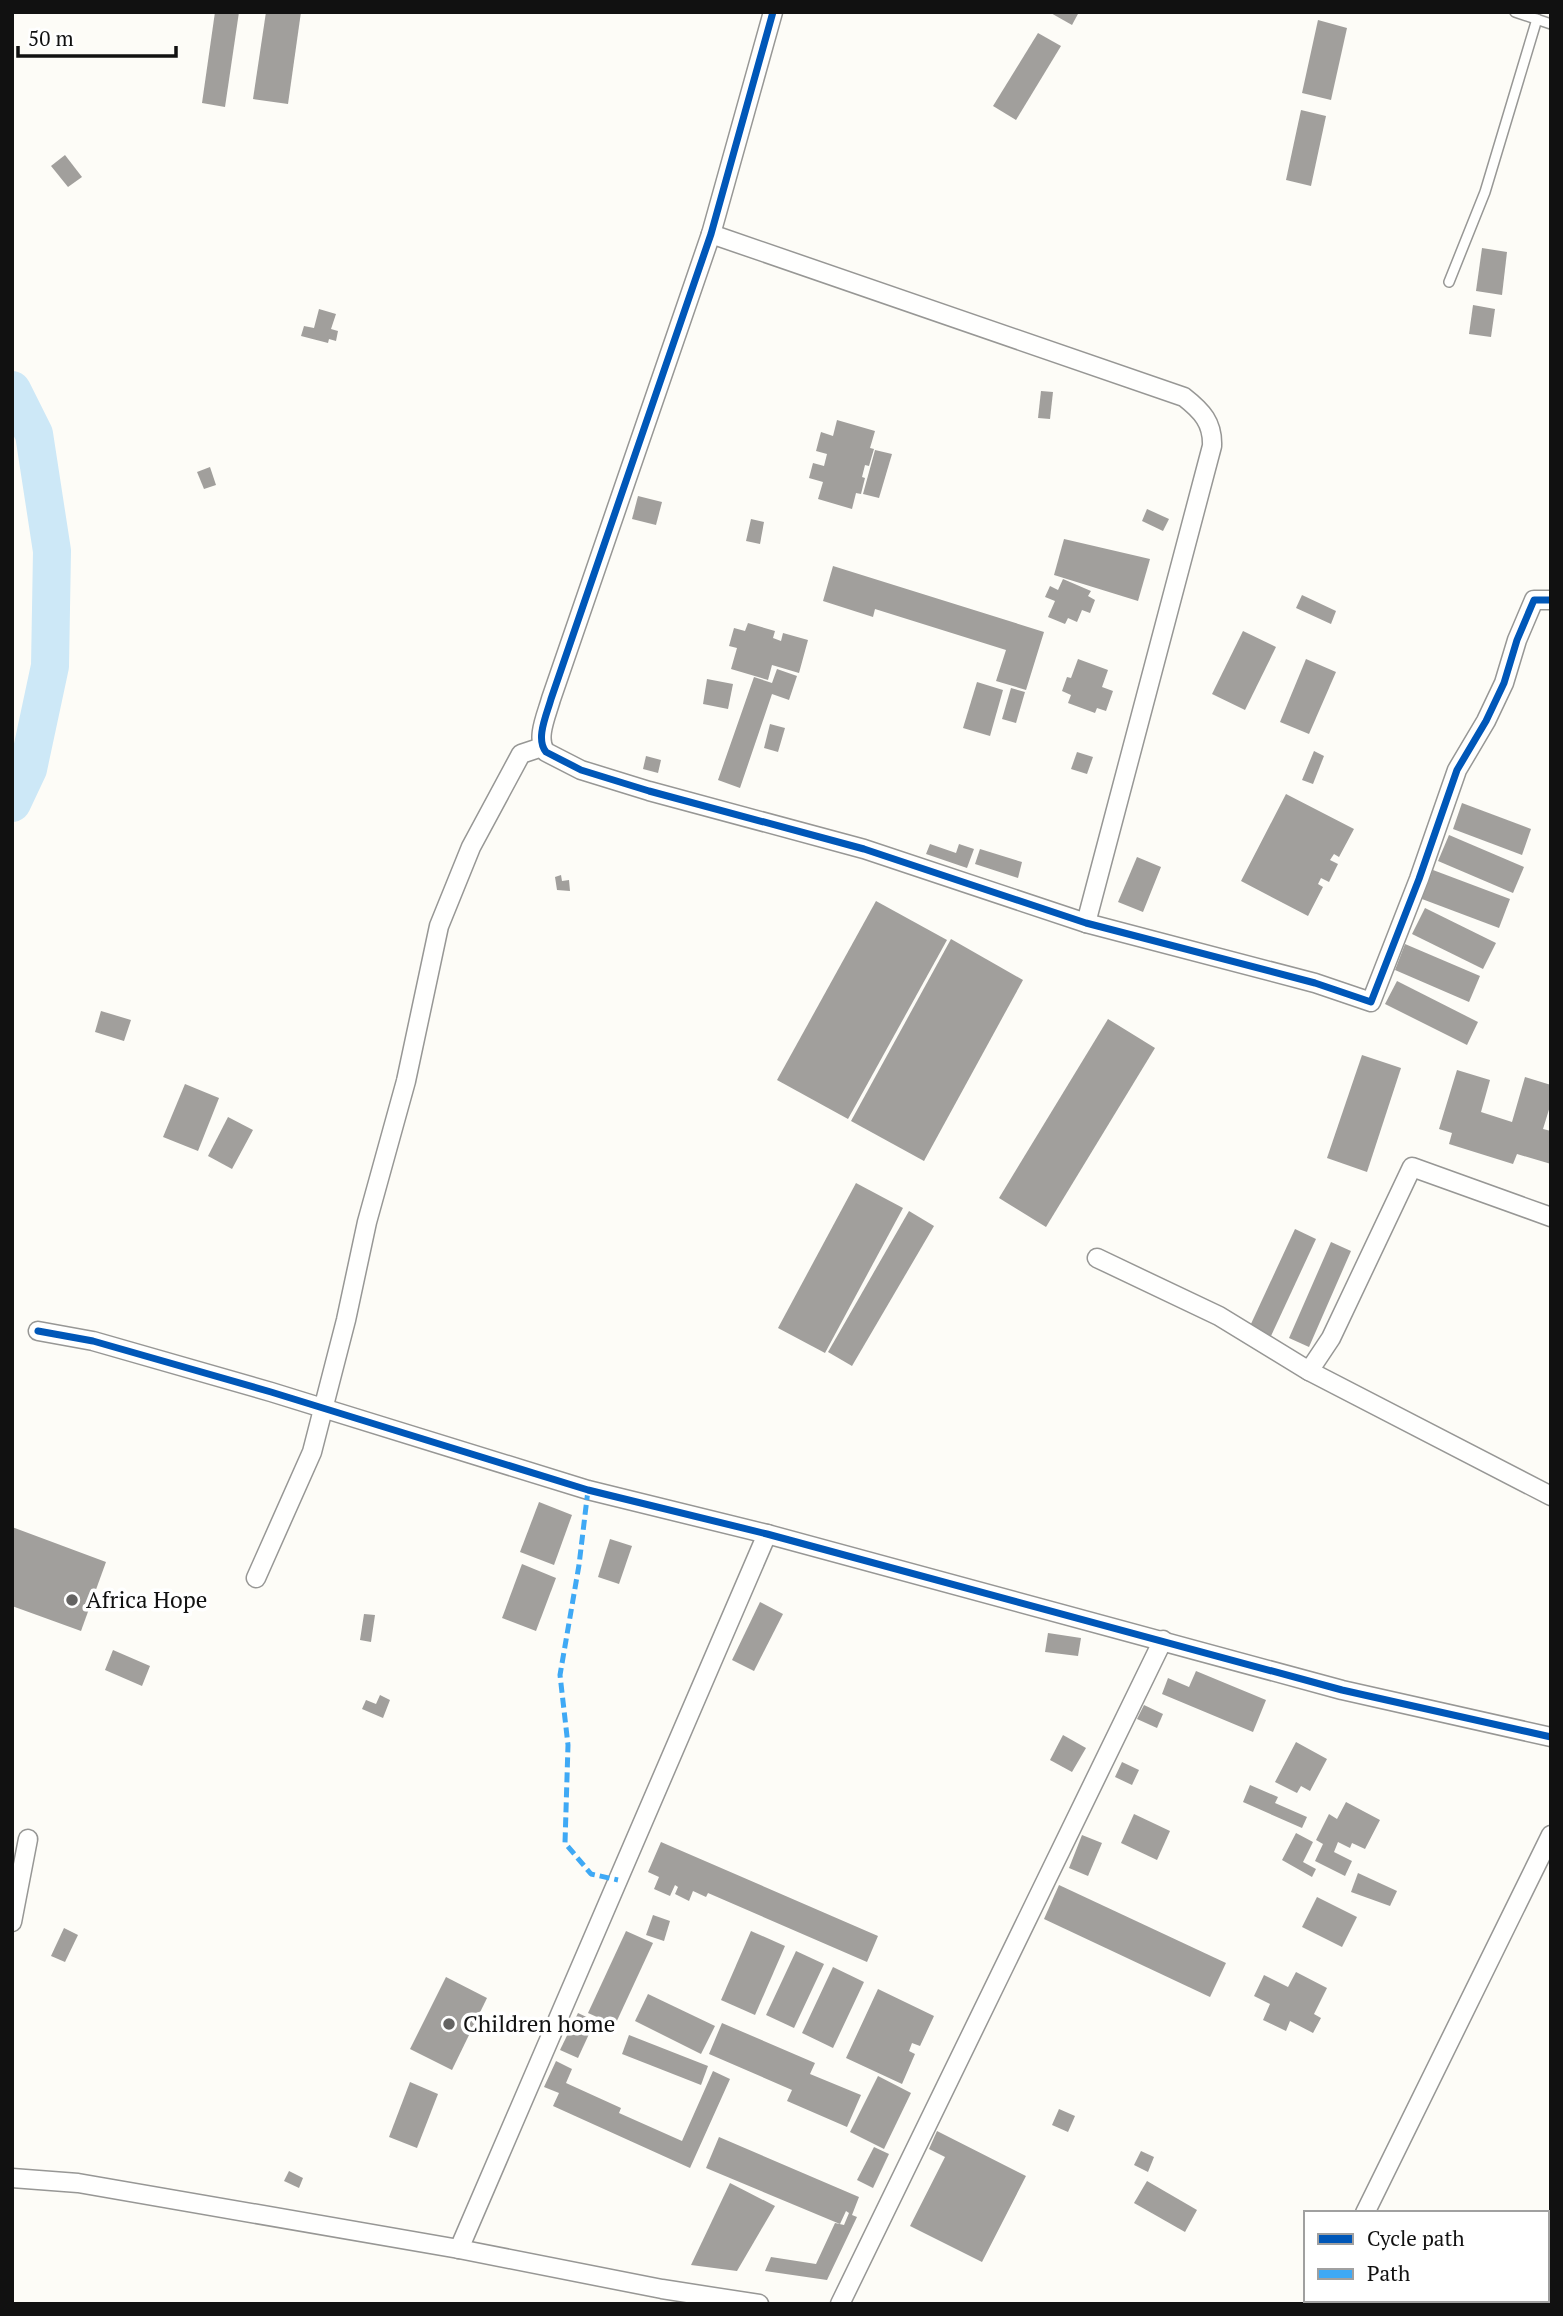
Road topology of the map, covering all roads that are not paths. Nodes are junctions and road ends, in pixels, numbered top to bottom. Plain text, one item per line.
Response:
1 (774, 12) edge
2 (1516, 12) edge
3 (1537, 19) junction
4 (1551, 24) edge
5 (711, 234) junction
6 (1449, 282) dead end
7 (1551, 600) edge
8 (542, 747) junction
9 (1086, 923) junction
10 (1551, 1217) edge
11 (1097, 1258) dead end
12 (38, 1331) dead end
13 (1309, 1371) junction
14 (323, 1409) junction
15 (1551, 1496) edge
16 (767, 1534) junction
17 (256, 1578) dead end
18 (1163, 1640) junction
19 (1551, 1737) edge
20 (1551, 1835) edge
21 (28, 1839) dead end
22 (12, 1922) edge
23 (12, 2178) edge
24 (1367, 2211) edge
25 (459, 2249) junction
26 (759, 2304) edge
27 (840, 2304) edge

1 - 5 street
2 - 3 lane
3 - 4 lane
3 - 6 lane
5 - 8 street
5 - 9 street
7 - 9 street
8 - 9 street
8 - 14 street
10 - 13 street
11 - 13 street
12 - 14 street
13 - 15 street
14 - 16 street
14 - 17 street
16 - 18 street
16 - 25 street
18 - 19 street
18 - 27 street
20 - 24 street
21 - 22 street
23 - 25 street
25 - 26 street

